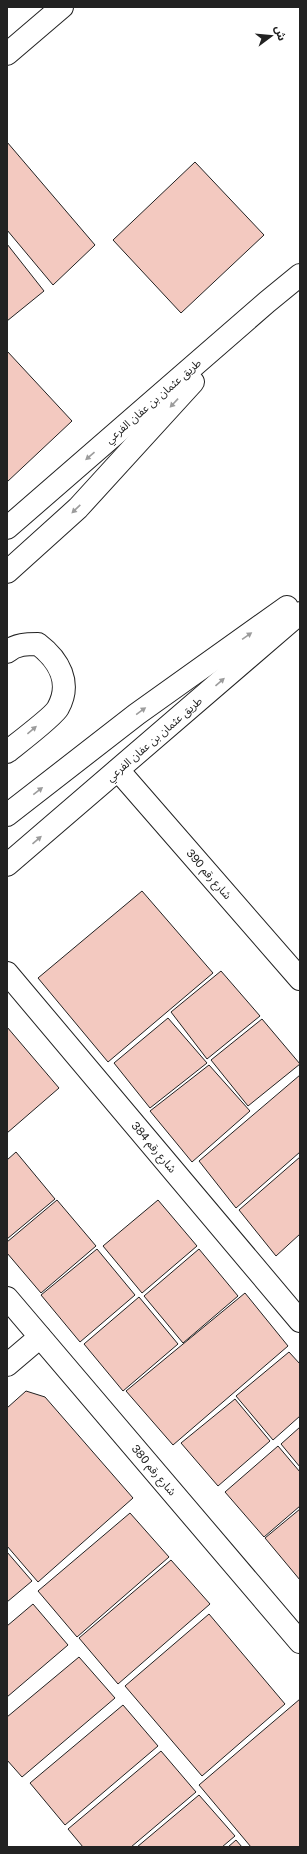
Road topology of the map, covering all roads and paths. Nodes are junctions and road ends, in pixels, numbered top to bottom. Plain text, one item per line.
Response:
1 (62, 7) edge
2 (7, 54) edge
3 (300, 275) edge
4 (267, 302) junction
5 (7, 528) edge
6 (7, 572) edge
7 (300, 598) edge
8 (300, 613) edge
9 (9, 650) edge
10 (7, 752) edge
11 (118, 770) junction
12 (7, 815) edge
13 (7, 865) edge
14 (7, 973) edge
15 (300, 979) edge
16 (7, 1298) edge
17 (300, 1320) edge
18 (40, 1337) junction
19 (7, 1365) edge
20 (300, 1642) edge

1 - 2 main road
3 - 4 main road, طريق عثمان بن عفان الفرعي
4 -> 5 main road, طريق عثمان بن عفان الفرعي
4 -> 6 main road
12 -> 7 main road
11 -> 8 main road, طريق عثمان بن عفان الفرعي
10 -> 9 main road
13 -> 11 main road, طريق عثمان بن عفان الفرعي
11 - 15 main road, شارع رقم 390
14 - 17 main road, شارع رقم 384
16 - 18 main road, شارع رقم 380
18 - 19 main road
18 - 20 main road, شارع رقم 380

